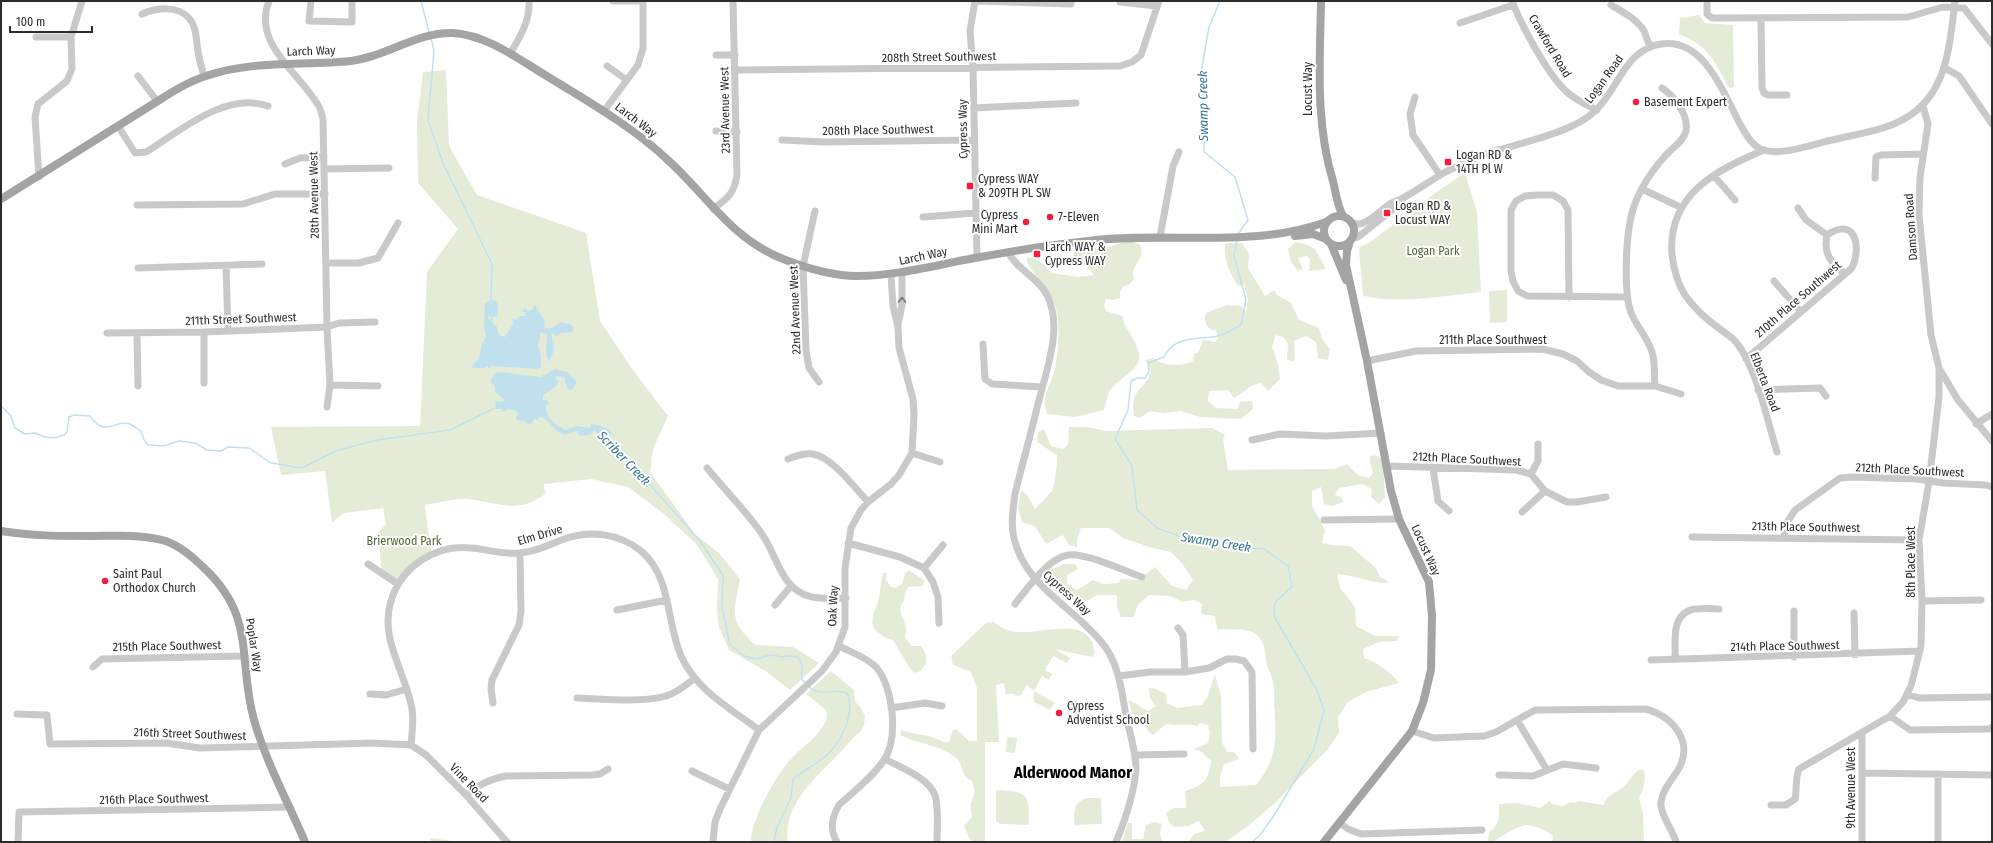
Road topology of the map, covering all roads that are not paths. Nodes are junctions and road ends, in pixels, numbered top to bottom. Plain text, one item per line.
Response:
1 (82, 1) edge
2 (269, 1) edge
3 (311, 1) edge
4 (352, 1) edge
5 (529, 1) edge
6 (613, 1) edge
7 (643, 1) edge
8 (733, 1) edge
9 (976, 1) edge
10 (1321, 1) edge
11 (1707, 1) edge
12 (1120, 2) dead end
13 (1512, 3) edge
14 (1071, 4) dead end
15 (1158, 4) edge
16 (1954, 4) edge
17 (1611, 5) dead end
18 (142, 14) dead end
19 (1761, 18) junction
20 (1460, 23) dead end
21 (36, 37) dead end
22 (71, 37) junction
23 (1992, 44) edge
24 (1651, 46) junction
25 (510, 54) junction
26 (716, 55) dead end
27 (735, 55) junction
28 (285, 64) junction
29 (607, 66) dead end
30 (973, 68) junction
31 (1945, 68) junction
32 (735, 70) junction
33 (138, 76) dead end
34 (204, 76) junction
35 (627, 80) junction
36 (1662, 88) dead end
37 (1787, 95) dead end
38 (1415, 97) dead end
39 (157, 101) junction
40 (1076, 103) dead end
41 (268, 106) dead end
42 (1923, 106) junction
43 (974, 108) junction
44 (1597, 110) junction
45 (604, 112) junction
46 (1992, 124) edge
47 (118, 126) junction
48 (716, 132) dead end
49 (737, 132) junction
50 (782, 140) dead end
51 (974, 140) junction
52 (1764, 150) junction
53 (1179, 152) dead end
54 (1923, 154) junction
55 (324, 157) junction
56 (285, 164) dead end
57 (389, 168) dead end
58 (324, 169) junction
59 (1330, 175) junction
60 (1440, 175) junction
61 (1714, 176) junction
62 (39, 177) junction
63 (1875, 178) dead end
64 (1642, 189) junction
65 (325, 194) junction
66 (1, 199) edge
67 (1400, 200) junction
68 (1735, 200) dead end
69 (137, 205) dead end
70 (1680, 207) junction
71 (1798, 208) dead end
72 (713, 209) junction
73 (815, 211) dead end
74 (975, 213) junction
75 (1343, 216) junction
76 (923, 217) dead end
77 (1328, 221) junction
78 (398, 223) dead end
79 (1352, 223) junction
80 (1269, 235) junction
81 (1826, 235) junction
82 (1160, 237) junction
83 (1352, 240) junction
84 (1328, 241) junction
85 (1008, 252) junction
86 (977, 257) junction
87 (327, 263) junction
88 (262, 264) dead end
89 (226, 266) junction
90 (803, 266) junction
91 (138, 268) dead end
92 (902, 273) junction
93 (891, 274) junction
94 (1845, 274) junction
95 (1774, 281) dead end
96 (1351, 287) junction
97 (1569, 297) junction
98 (1627, 297) junction
99 (1801, 312) junction
100 (375, 322) dead end
101 (327, 327) junction
102 (898, 327) junction
103 (228, 330) junction
104 (204, 332) junction
105 (107, 333) dead end
106 (136, 334) junction
107 (983, 344) dead end
108 (1746, 359) junction
109 (1367, 361) junction
110 (1939, 368) junction
111 (819, 382) dead end
112 (204, 383) dead end
113 (330, 385) junction
114 (138, 386) dead end
115 (378, 386) dead end
116 (1655, 386) junction
117 (1042, 387) junction
118 (1758, 390) junction
119 (1680, 394) dead end
120 (1826, 396) dead end
121 (327, 407) dead end
122 (1992, 414) edge
123 (1976, 424) junction
124 (1380, 433) junction
125 (1252, 440) dead end
126 (1992, 441) edge
127 (1538, 444) dead end
128 (1777, 452) dead end
129 (912, 453) junction
130 (788, 459) dead end
131 (940, 462) dead end
132 (1387, 466) junction
133 (707, 468) dead end
134 (1433, 468) junction
135 (1532, 474) junction
136 (1929, 482) junction
137 (1992, 487) edge
138 (1545, 492) junction
139 (1606, 497) dead end
140 (868, 502) junction
141 (1449, 511) dead end
142 (1522, 512) dead end
143 (1399, 519) junction
144 (1324, 520) dead end
145 (1, 531) edge
146 (1692, 537) dead end
147 (1784, 538) junction
148 (1919, 540) junction
149 (848, 543) junction
150 (942, 546) dead end
151 (520, 553) junction
152 (368, 564) dead end
153 (924, 568) junction
154 (1142, 577) dead end
155 (1035, 580) junction
156 (398, 584) junction
157 (791, 586) junction
158 (846, 598) junction
159 (667, 600) junction
160 (1981, 600) dead end
161 (1922, 601) junction
162 (1014, 604) dead end
163 (775, 605) dead end
164 (1719, 609) dead end
165 (618, 610) dead end
166 (1794, 611) dead end
167 (1854, 613) dead end
168 (939, 623) dead end
169 (1178, 628) dead end
170 (839, 646) junction
171 (1920, 651) junction
172 (1854, 655) junction
173 (244, 656) junction
174 (1794, 657) junction
175 (1675, 659) junction
176 (1651, 660) dead end
177 (93, 667) dead end
178 (1185, 672) junction
179 (1119, 676) junction
180 (695, 678) junction
181 (407, 689) junction
182 (370, 694) dead end
183 (1907, 694) junction
184 (1992, 697) edge
185 (577, 698) dead end
186 (493, 702) dead end
187 (942, 706) dead end
188 (891, 708) junction
189 (17, 714) dead end
190 (1890, 716) junction
191 (1517, 720) junction
192 (1992, 727) edge
193 (759, 730) junction
194 (1412, 731) junction
195 (1862, 734) junction
196 (411, 745) junction
197 (263, 746) junction
198 (1252, 749) dead end
199 (1184, 754) dead end
200 (1135, 755) junction
201 (885, 759) junction
202 (608, 768) dead end
203 (1596, 768) dead end
204 (1547, 770) junction
205 (692, 771) dead end
206 (1863, 773) junction
207 (1938, 774) junction
208 (1499, 775) dead end
209 (1992, 775) edge
210 (729, 789) junction
211 (466, 795) junction
212 (1771, 805) dead end
213 (290, 807) junction
214 (1340, 822) junction
215 (1482, 830) dead end
216 (18, 842) edge
217 (305, 842) edge
218 (507, 842) edge
219 (713, 842) edge
220 (836, 842) edge
221 (937, 842) edge
222 (1116, 842) edge
223 (1324, 842) edge
224 (1676, 842) edge
225 (1862, 842) edge
226 (1938, 842) edge

1 - 22 street
2 - 28 street, 28th Avenue West
3 - 4 street
5 - 25 street
6 - 7 street
7 - 35 street
8 - 27 street, 23rd Avenue West
9 - 14 street
9 - 30 street, Cypress Way
10 - 59 main road, Locust Way
11 - 19 street
12 - 15 street
13 - 20 street
13 - 44 street, Crawford Road
15 - 30 street, 208th Street Southwest
16 - 19 street
16 - 23 street
16 - 31 street
17 - 24 street
18 - 34 street
19 - 37 street
21 - 22 street
22 - 62 street
24 - 44 street, Logan Road
24 - 52 street, Logan Road
25 - 28 main road, Larch Way
25 - 45 main road, Larch Way
26 - 27 street
27 - 32 street, 23rd Avenue West
28 - 34 main road, Larch Way
28 - 55 street, 28th Avenue West
29 - 35 street
30 - 32 street, 208th Street Southwest
30 - 43 street, Cypress Way
31 - 42 street
31 - 46 street
32 - 49 street, 23rd Avenue West
33 - 39 street
34 - 39 main road, Larch Way
35 - 45 street
36 - 64 street
38 - 60 street
39 - 47 main road, Larch Way
40 - 43 street
41 - 47 street
42 - 52 street
42 - 54 street, Damson Road
43 - 51 street, Cypress Way
44 - 60 street, Logan Road
45 - 72 main road, Larch Way
47 - 62 main road, Larch Way
48 - 49 street
49 - 72 street, 23rd Avenue West
50 - 51 street, 208th Place Southwest
51 - 74 street, Cypress Way
52 - 61 street, Elberta Road
53 - 82 street
54 - 63 street
54 - 110 street, Damson Road
55 - 56 street
55 - 58 street, 28th Avenue West
57 - 58 street
58 - 65 street, 28th Avenue West
59 - 75 main road, Locust Way
59 - 77 main road, Locust Way
60 - 67 street, Logan Road
61 - 68 street
61 - 70 street, Elberta Road
62 - 66 main road, Larch Way
64 - 70 street
64 - 98 street
65 - 69 street
65 - 87 street, 28th Avenue West
67 - 79 street, Logan Road
67 - 83 street, Logan Road
70 - 108 street, Elberta Road
71 - 81 street
72 - 90 main road, Larch Way
73 - 90 street, 22nd Avenue West
74 - 76 street
74 - 86 street, Cypress Way
75 - 77 main road
75 - 79 main road
77 - 80 main road, Larch Way
77 - 84 main road
78 - 87 street
79 - 83 main road
80 - 82 main road, Larch Way
80 - 84 main road, Larch Way
81 - 94 street
81 - 94 street, 210th Place Southwest
82 - 85 main road, Larch Way
83 - 84 main road
83 - 96 main road, Locust Way
84 - 96 main road, Locust Way
85 - 86 main road, Larch Way
85 - 117 street, Cypress Way
86 - 92 main road, Larch Way
87 - 101 street, 28th Avenue West
88 - 89 street
89 - 91 street
89 - 103 street
90 - 93 main road, Larch Way
90 - 111 street, 22nd Avenue West
92 - 93 main road, Larch Way
102 -> 92 street
93 - 102 street
94 - 99 street, 210th Place Southwest
95 - 99 street
96 - 109 main road, Locust Way
97 - 97 street
97 - 98 street
98 - 116 street
99 - 108 street, 210th Place Southwest
100 - 101 street, 211th Street Southwest
101 - 103 street, 211th Street Southwest
101 - 113 street, 28th Avenue West
102 - 129 street, Oak Way
103 - 104 street, 211th Street Southwest
104 - 106 street, 211th Street Southwest
104 - 112 street
105 - 106 street, 211th Street Southwest
106 - 114 street
107 - 117 street
108 - 118 street, Elberta Road
109 - 116 street, 211th Place Southwest
109 - 124 main road, Locust Way
110 - 123 street, Damson Road
110 - 136 street, 8th Place West
113 - 115 street
113 - 121 street, 28th Avenue West
116 - 119 street, 211th Place Southwest
117 - 155 street, Cypress Way
118 - 120 street
118 - 128 street, Elberta Road
122 - 123 street
123 - 126 street, Damson Road
124 - 125 street
124 - 132 main road, Locust Way
127 - 135 street
129 - 131 street
129 - 140 street, Oak Way
130 - 140 street
132 - 134 street, 212th Place Southwest
132 - 143 main road, Locust Way
133 - 157 street
134 - 135 street, 212th Place Southwest
134 - 141 street
135 - 138 street, 212th Place Southwest
136 - 137 street, 212th Place Southwest
136 - 147 street, 212th Place Southwest
136 - 148 street, 8th Place West
138 - 139 street, 212th Place Southwest
138 - 142 street
140 - 149 street, Oak Way
143 - 144 street
143 - 194 main road, Locust Way
145 - 173 main road, Poplar Way
146 - 147 street, 213th Place Southwest
147 - 148 street, 213th Place Southwest
148 - 161 street, 8th Place West
149 - 153 street
149 - 158 street, Oak Way
150 - 153 street
151 - 156 street, Elm Drive
151 - 159 street, Elm Drive
151 - 186 street
152 - 156 street
153 - 168 street
154 - 155 street
155 - 162 street
155 - 179 street, Cypress Way
156 - 181 street, Elm Drive
157 - 158 street
157 - 163 street
158 - 170 street, Oak Way
159 - 165 street
159 - 180 street, Elm Drive
160 - 161 street
161 - 171 street, 8th Place West
164 - 175 street
166 - 174 street
167 - 172 street
169 - 178 street
170 - 188 street
170 - 193 street, Oak Way
171 - 172 street, 214th Place Southwest
171 - 183 street, 8th Place West
172 - 174 street, 214th Place Southwest
173 - 177 street, 215th Place Southwest
173 - 197 main road, Poplar Way
174 - 175 street, 214th Place Southwest
175 - 176 street, 214th Place Southwest
178 - 179 street
178 - 198 street
179 - 200 street, Cypress Way
180 - 185 street
180 - 193 street, Elm Drive
181 - 182 street
181 - 196 street, Elm Drive
183 - 184 street
183 - 190 street, 8th Place West
187 - 188 street
188 - 201 street
189 - 197 street, 216th Street Southwest
190 - 192 street
190 - 195 street, 8th Place West
191 - 194 street
191 - 204 street
191 - 224 street
193 - 210 street, Oak Way
194 - 214 main road, Locust Way
195 - 206 street, 9th Avenue West
195 - 212 street, 8th Place West
196 - 197 street, 216th Street Southwest
196 - 211 street, Vine Road
197 - 213 main road, Poplar Way
199 - 200 street
200 - 222 street, Cypress Way
201 - 220 street
201 - 221 street
202 - 211 street
203 - 204 street
204 - 208 street
205 - 210 street
206 - 207 street
206 - 225 street, 9th Avenue West
207 - 209 street
207 - 226 street
210 - 219 street, Oak Way
211 - 218 street, Vine Road
213 - 216 street, 216th Place Southwest
213 - 217 main road, Poplar Way
214 - 215 street
214 - 223 main road, Locust Way

